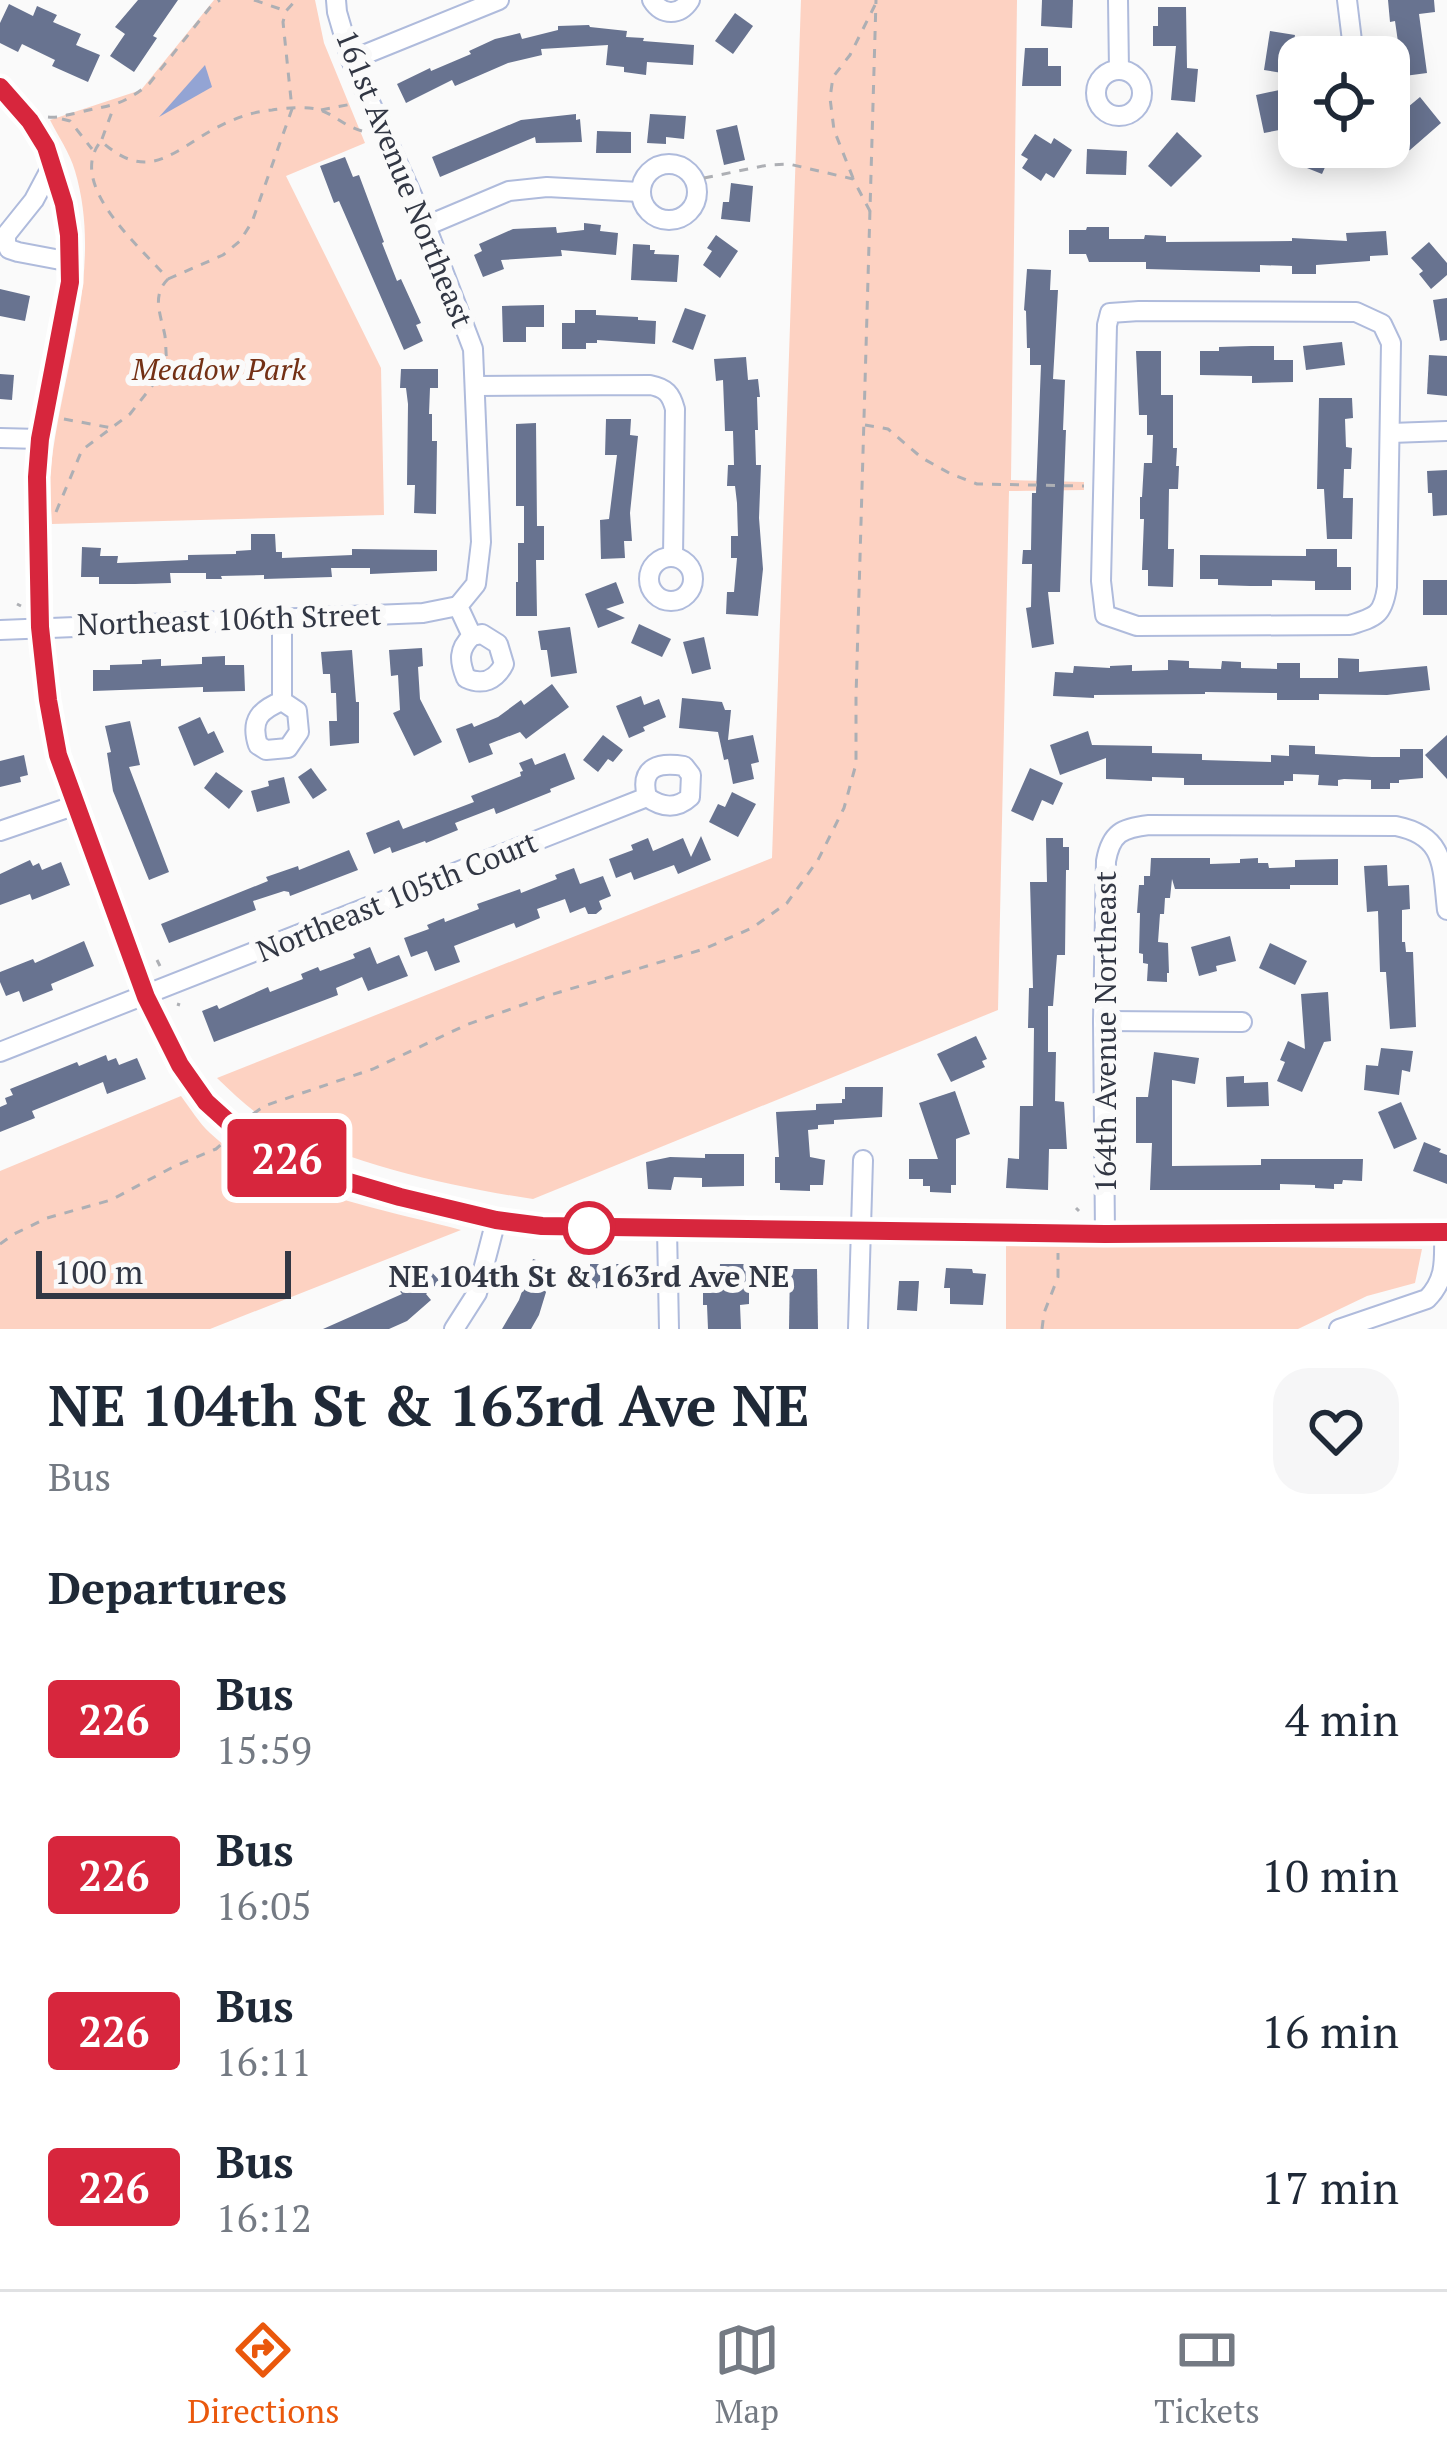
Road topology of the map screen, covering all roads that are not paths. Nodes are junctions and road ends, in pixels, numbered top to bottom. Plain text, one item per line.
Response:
1 (336, 0) edge
2 (499, 0) edge
3 (652, 0) edge
4 (690, 0) edge
5 (1118, 0) edge
6 (1347, 0) edge
7 (1350, 36) edge
8 (351, 60) junction
9 (1119, 70) dead end
10 (0, 88) edge
11 (52, 166) junction
12 (640, 192) dead end
13 (426, 226) junction
14 (71, 262) junction
15 (477, 386) junction
16 (1447, 431) edge
17 (1391, 433) junction
18 (0, 438) edge
19 (40, 439) junction
20 (673, 557) dead end
21 (458, 606) junction
22 (282, 618) junction
23 (40, 627) junction
24 (0, 630) edge
25 (472, 636) dead end
26 (282, 701) dead end
27 (646, 796) dead end
28 (76, 806) junction
29 (0, 831) edge
30 (1447, 910) edge
31 (146, 997) junction
32 (1103, 1021) junction
33 (1242, 1022) dead end
34 (0, 1052) edge
35 (862, 1160) dead end
36 (496, 1220) junction
37 (667, 1229) junction
38 (861, 1231) junction
39 (1445, 1232) edge
40 (1105, 1234) junction
41 (454, 1329) edge
42 (669, 1329) edge
43 (858, 1329) edge
44 (1339, 1329) edge

1 - 8 street, 161st Avenue Northeast
2 - 8 street
3 - 4 street
5 - 9 street
6 - 7 street
8 - 13 street, 161st Avenue Northeast
10 - 11 street
11 - 14 street
11 - 14 street
12 - 13 street
13 - 15 street, 161st Avenue Northeast
14 - 19 street
15 - 20 street
15 - 21 street, 161st Avenue Northeast
16 - 17 street
17 - 17 street
18 - 19 street
19 - 23 street
21 - 22 street, Northeast 106th Street
21 - 25 street
22 - 23 street, Northeast 106th Street
22 - 26 street
23 - 24 street, Northeast 106th Street
23 - 28 street
27 - 31 street, Northeast 105th Court
28 - 29 street
28 - 31 street
30 - 32 street, 164th Avenue Northeast
31 - 34 street, Northeast 105th Court
31 - 36 street
32 - 33 street
32 - 40 street, 164th Avenue Northeast
35 - 38 street
36 - 37 street
36 - 41 street
37 - 38 street
37 - 42 street
38 - 40 street
38 - 43 street
39 - 40 street
39 - 44 street

